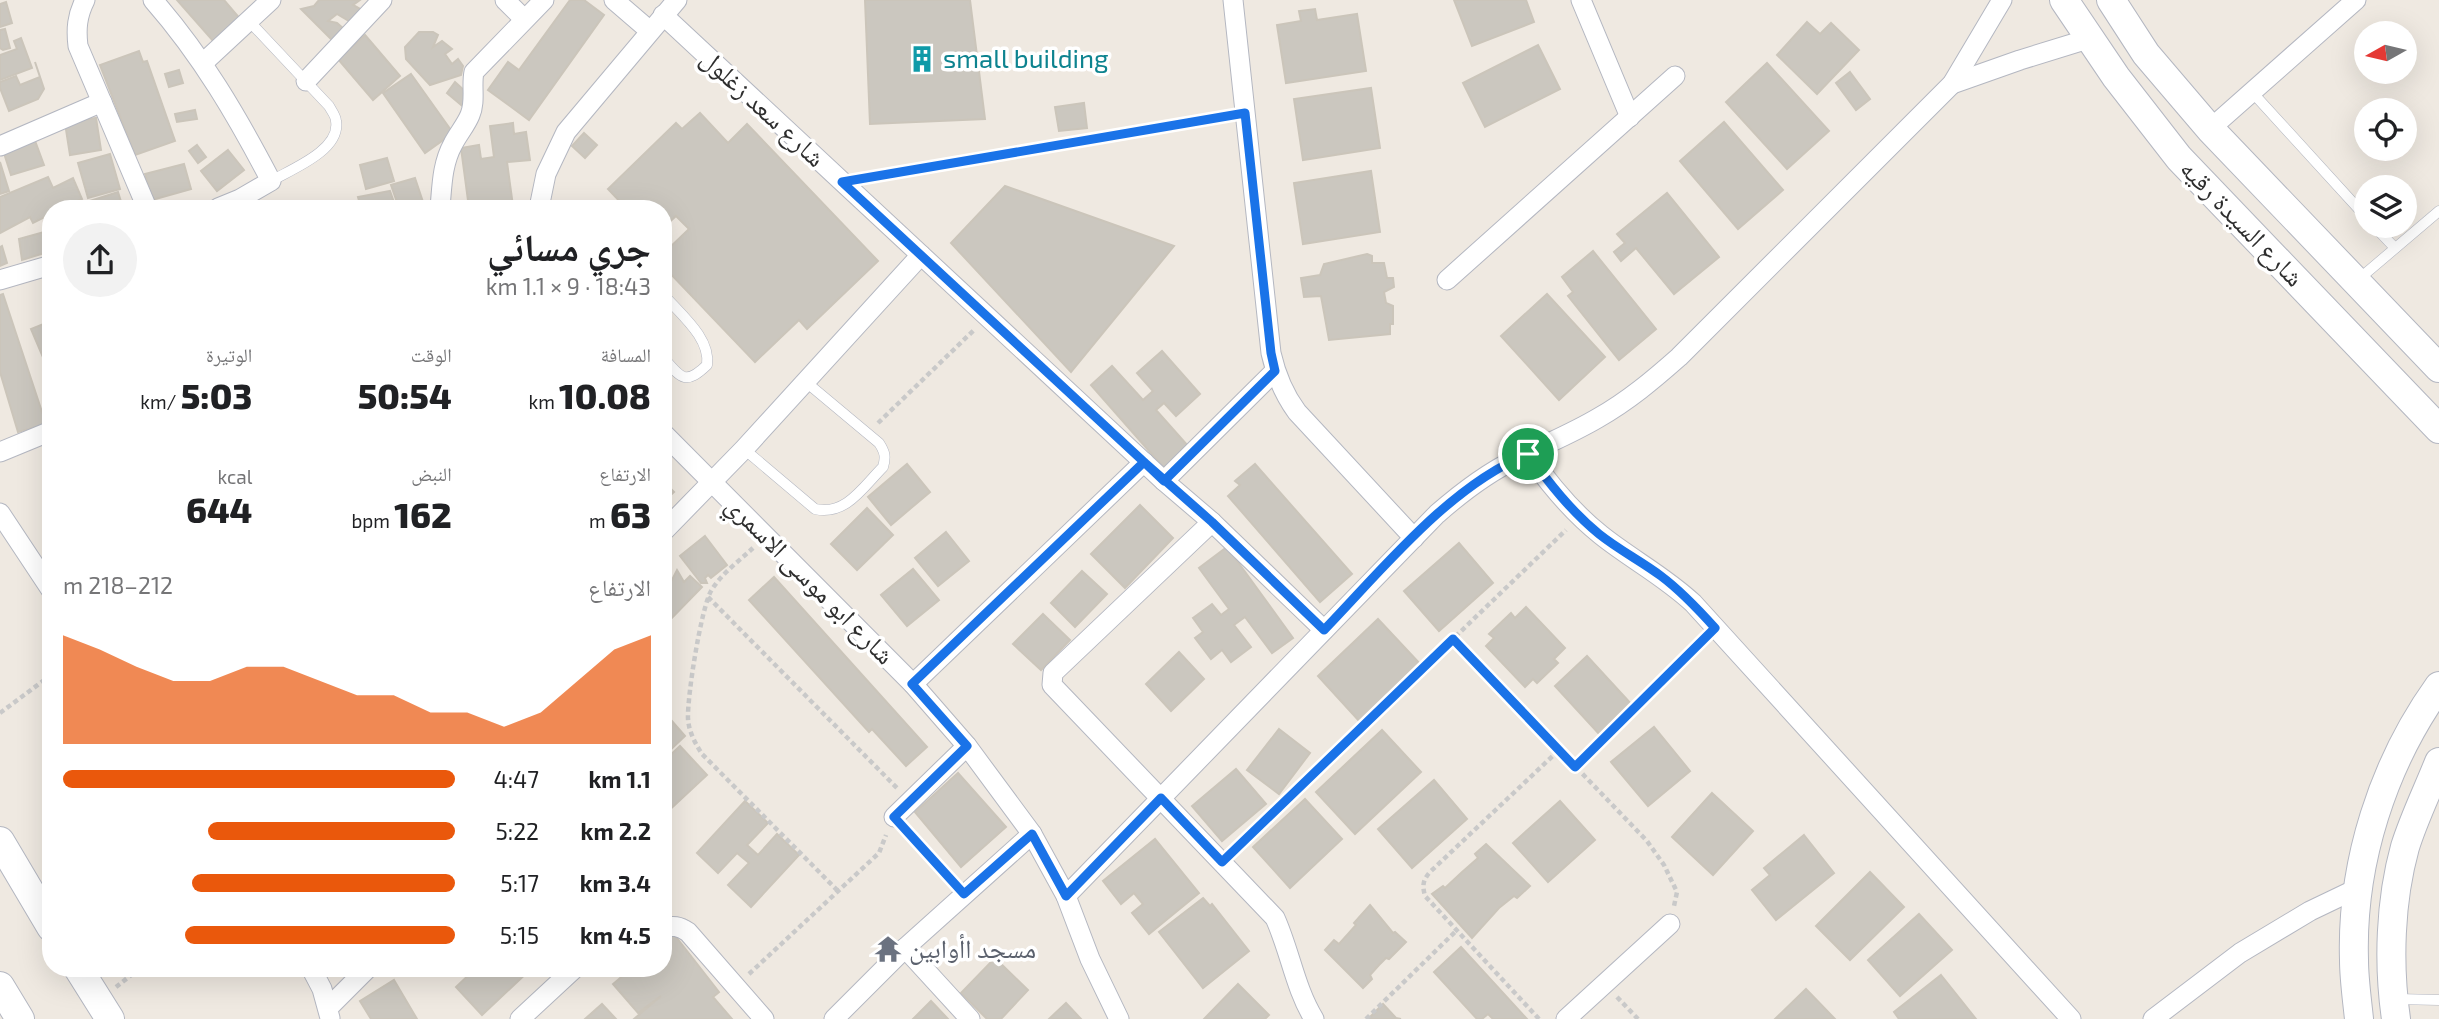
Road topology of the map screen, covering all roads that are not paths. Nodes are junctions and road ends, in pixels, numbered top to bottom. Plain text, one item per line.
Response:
1 (85, 0) edge
2 (153, 0) edge
3 (271, 0) edge
4 (382, 0) edge
5 (505, 0) edge
6 (544, 0) edge
7 (614, 0) edge
8 (677, 0) edge
9 (1233, 0) edge
10 (1581, 0) edge
11 (2003, 0) edge
12 (2064, 0) edge
13 (2111, 0) edge
14 (2356, 0) edge
15 (663, 15) junction
16 (524, 19) junction
17 (249, 21) junction
18 (650, 31) junction
19 (2088, 39) junction
20 (203, 63) junction
21 (1675, 76) dead end
22 (306, 81) junction
23 (1952, 84) junction
24 (2252, 92) junction
25 (102, 102) junction
26 (2186, 102) junction
27 (1245, 113) junction
28 (1630, 117) junction
29 (2155, 129) junction
30 (2210, 129) junction
31 (0, 146) edge
32 (271, 181) junction
33 (842, 182) junction
34 (144, 200) edge
35 (238, 200) edge
36 (441, 200) edge
37 (541, 200) edge
38 (2354, 204) edge
39 (2439, 211) edge
40 (2385, 238) edge
41 (2395, 248) junction
42 (921, 255) junction
43 (42, 268) edge
44 (0, 280) edge
45 (1447, 280) dead end
46 (2356, 281) junction
47 (672, 306) edge
48 (2405, 333) junction
49 (2375, 363) junction
50 (672, 368) edge
51 (2439, 368) edge
52 (1275, 371) junction
53 (806, 382) junction
54 (2439, 429) edge
55 (42, 435) edge
56 (672, 442) edge
57 (744, 449) junction
58 (0, 452) edge
59 (1528, 454) junction
60 (1144, 462) junction
61 (713, 481) junction
62 (1164, 481) junction
63 (0, 513) edge
64 (1212, 522) junction
65 (672, 523) edge
66 (1414, 538) junction
67 (42, 576) edge
68 (1324, 630) junction
69 (912, 684) junction
70 (2439, 686) edge
71 (967, 746) junction
72 (2439, 762) edge
73 (1161, 798) junction
74 (894, 817) road end
75 (1032, 834) junction
76 (0, 841) edge
77 (2358, 888) junction
78 (1066, 896) junction
79 (42, 911) edge
80 (1670, 924) road end
81 (672, 926) edge
82 (905, 948) junction
83 (84, 977) edge
84 (315, 977) edge
85 (360, 977) edge
86 (565, 977) edge
87 (0, 986) edge
88 (2439, 1000) edge
89 (2395, 1009) edge
90 (330, 1013) edge
91 (20, 1019) edge
92 (110, 1019) edge
93 (520, 1019) edge
94 (764, 1019) edge
95 (834, 1019) edge
96 (970, 1019) edge
97 (1119, 1019) edge
98 (1314, 1019) edge
99 (1566, 1019) edge
100 (2071, 1019) edge
101 (2153, 1019) edge
102 (2359, 1019) edge

1 - 25 street
2 - 20 street
3 - 17 street
4 - 22 street
5 - 16 street
6 - 16 street
7 - 18 street
8 - 15 street
9 - 27 street
10 - 28 street
11 - 23 street
12 - 19 street, شارع السيدة رقيه
13 - 26 street, شارع السيدة رقيه
14 - 24 street
15 - 18 street
15 - 33 street, شارع سعد زغلول
16 - 36 street
17 - 20 street
17 - 22 lane
18 - 37 street
19 - 23 street
19 - 29 street, شارع السيدة رقيه
20 - 32 street
21 - 28 street
22 - 32 lane
23 - 59 street
24 - 30 street
24 - 38 lane
25 - 31 street
25 - 34 street
26 - 29 street
26 - 30 street, شارع السيدة رقيه
27 - 33 lane
27 - 52 street
28 - 45 street
29 - 49 street, شارع السيدة رقيه
30 - 46 street, شارع السيدة رقيه
32 - 35 street
33 - 42 street, شارع سعد زغلول
39 - 41 lane
40 - 41 lane
41 - 46 lane
42 - 53 street
42 - 60 street, شارع سعد زغلول
43 - 44 street
46 - 48 street, شارع السيدة رقيه
47 - 50 lane
48 - 49 street
48 - 51 street, شارع السيدة رقيه
49 - 54 street, شارع السيدة رقيه
52 - 62 street
52 - 66 street
53 - 57 street
53 - 57 lane
55 - 58 street
56 - 61 street, شارع ابو موسى الاسمري
57 - 61 street
59 - 66 street
59 - 100 street
60 - 62 street, شارع سعد زغلول
60 - 69 street
61 - 65 street
61 - 69 street, شارع ابو موسى الاسمري
62 - 64 street, شارع سعد زغلول
63 - 67 street
64 - 68 street, شارع سعد زغلول
64 - 73 street
66 - 68 street
68 - 73 street
69 - 71 street, شارع ابو موسى الاسمري
70 - 77 street
71 - 74 street
71 - 75 street, شارع ابو موسى الاسمري
72 - 89 street
73 - 78 street
73 - 98 street
75 - 78 street, شارع ابو موسى الاسمري
75 - 82 street
76 - 79 street
77 - 101 street
77 - 102 street
78 - 97 street, شارع ابو موسى الاسمري
80 - 99 street
81 - 94 street
82 - 95 street
82 - 96 street
83 - 92 street
84 - 90 street
85 - 90 street
86 - 93 street
87 - 91 street
88 - 89 lane

